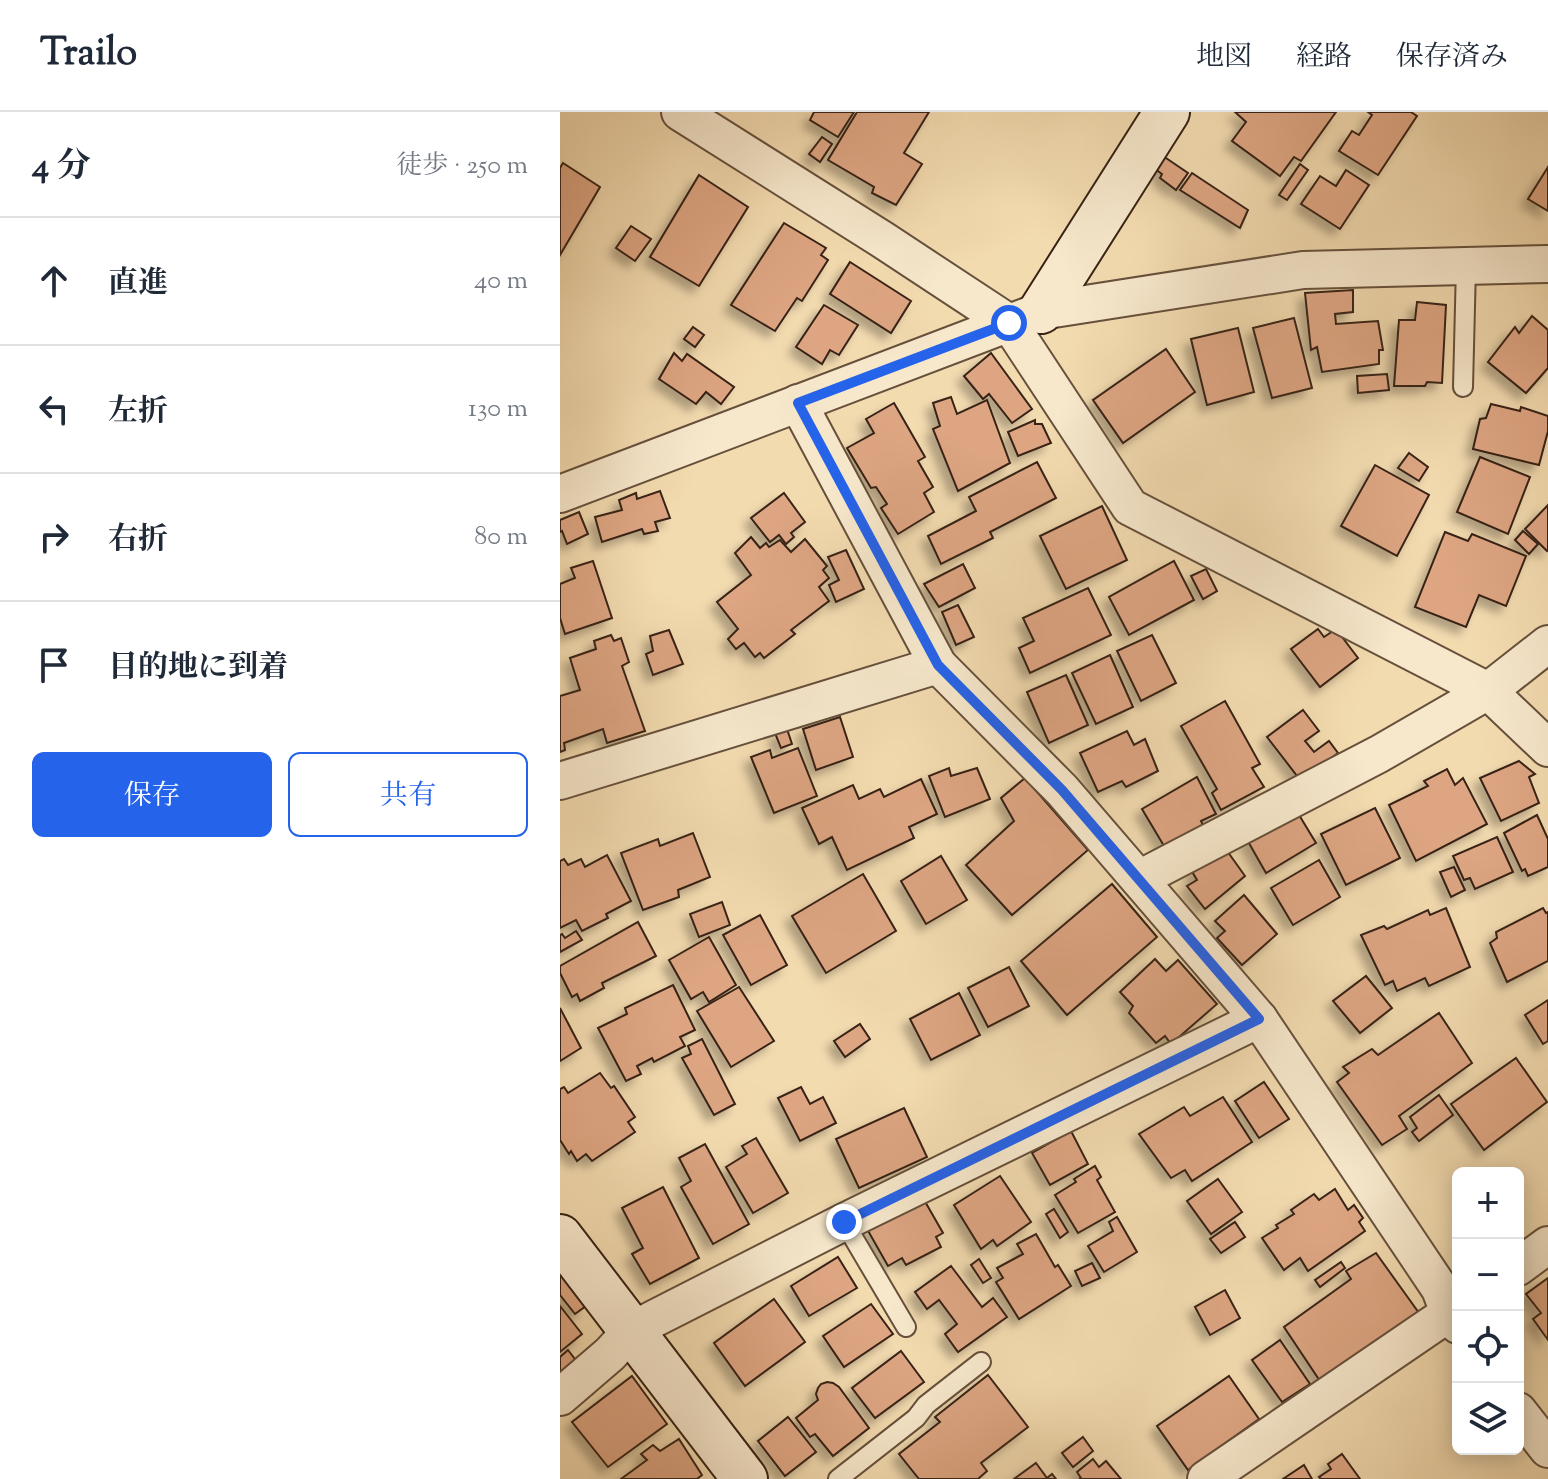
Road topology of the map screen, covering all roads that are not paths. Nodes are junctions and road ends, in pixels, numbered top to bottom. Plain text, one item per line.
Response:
1 (680, 112) edge
2 (1167, 112) edge
3 (1548, 264) edge
4 (1466, 266) junction
5 (1025, 317) junction
6 (1463, 387) dead end
7 (798, 403) junction
8 (560, 494) edge
9 (1548, 644) edge
10 (938, 665) junction
11 (1488, 691) junction
12 (1548, 748) edge
13 (560, 781) edge
14 (1139, 879) junction
15 (1259, 1019) junction
16 (844, 1222) junction
17 (560, 1237) edge
18 (1548, 1245) edge
19 (1524, 1263) edge
20 (1453, 1311) edge
21 (1452, 1317) edge
22 (906, 1327) dead end
23 (632, 1330) junction
24 (981, 1362) dead end
25 (560, 1397) edge
26 (1524, 1419) edge
27 (1548, 1449) edge
28 (745, 1479) edge
29 (838, 1479) edge
30 (1206, 1479) edge

1 - 5 street
2 - 5 street
3 - 4 street
4 - 5 street
4 - 6 lane
5 - 7 street
5 - 11 street
7 - 8 street
7 - 10 street
9 - 11 street
10 - 13 street
10 - 14 street
11 - 12 street
11 - 14 street
14 - 15 street
15 - 16 street
15 - 20 street
16 - 22 lane
16 - 23 street
17 - 23 street
18 - 19 street
21 - 30 street
23 - 25 street
23 - 28 street
24 - 29 lane
26 - 27 street

